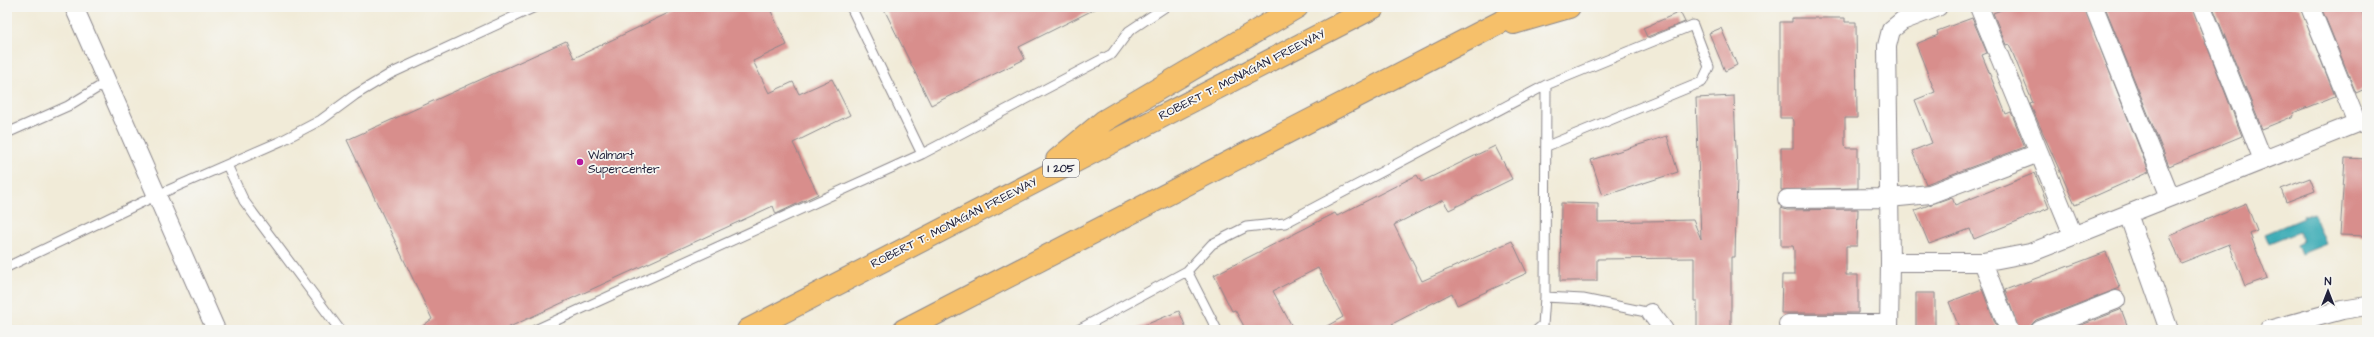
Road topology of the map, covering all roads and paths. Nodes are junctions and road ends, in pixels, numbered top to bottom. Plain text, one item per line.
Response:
1 (74, 7) edge
2 (535, 7) edge
3 (850, 7) edge
4 (1165, 7) edge
5 (1297, 7) edge
6 (1374, 7) edge
7 (1530, 7) edge
8 (1569, 7) edge
9 (1938, 7) edge
10 (1979, 7) edge
11 (2094, 7) edge
12 (2202, 7) edge
13 (2310, 7) edge
14 (1475, 35) junction
15 (107, 82) junction
16 (1546, 84) junction
17 (2362, 122) edge
18 (7, 133) edge
19 (1547, 146) junction
20 (2039, 153) junction
21 (922, 154) junction
22 (2263, 160) junction
23 (227, 165) junction
24 (1021, 189) junction
25 (155, 196) junction
26 (2170, 197) junction
27 (1889, 198) junction
28 (1787, 199) dead end
29 (2128, 214) junction
30 (2073, 235) junction
31 (1890, 262) junction
32 (1983, 262) junction
33 (7, 267) edge
34 (1187, 271) junction
35 (1546, 298) junction
36 (2116, 300) dead end
37 (2367, 306) edge
38 (1651, 313) joint
39 (1788, 324) dead end
40 (1889, 327) edge
41 (216, 330) edge
42 (340, 330) edge
43 (535, 330) edge
44 (748, 330) edge
45 (904, 330) edge
46 (1078, 330) edge
47 (1217, 330) edge
48 (1537, 330) edge
49 (1664, 330) edge
50 (2009, 330) edge
51 (2040, 330) edge
52 (2169, 330) edge
53 (2269, 330) edge

1 - 15 street
2 - 23 lane
3 - 21 lane
4 - 21 lane
5 - 24 highway
6 - 24 highway, ROBERT T. MONAGAN FREEWAY / I 205
7 - 14 highway
8 - 14 highway
9 - 27 street
10 - 20 street
11 - 26 street
12 - 22 street
13 - 17 street
14 - 45 highway
15 - 18 lane
15 - 25 street
16 - 19 lane
16 - 19 lane
16 - 34 lane
17 - 22 street
19 - 35 lane
20 - 27 street
20 - 30 street
21 - 43 lane
22 - 26 street
23 - 25 lane
23 - 42 lane
24 - 44 highway, ROBERT T. MONAGAN FREEWAY / I 205
25 - 33 lane
25 - 41 street
26 - 29 street
27 - 28 street
27 - 31 street
29 - 30 street
29 - 52 street
30 - 32 street
31 - 32 street
31 - 40 street
32 - 50 street
34 - 46 lane
34 - 47 lane
35 - 38 lane
35 - 48 lane
36 - 51 street
37 - 53 street
38 - 49 street
39 - 40 street

